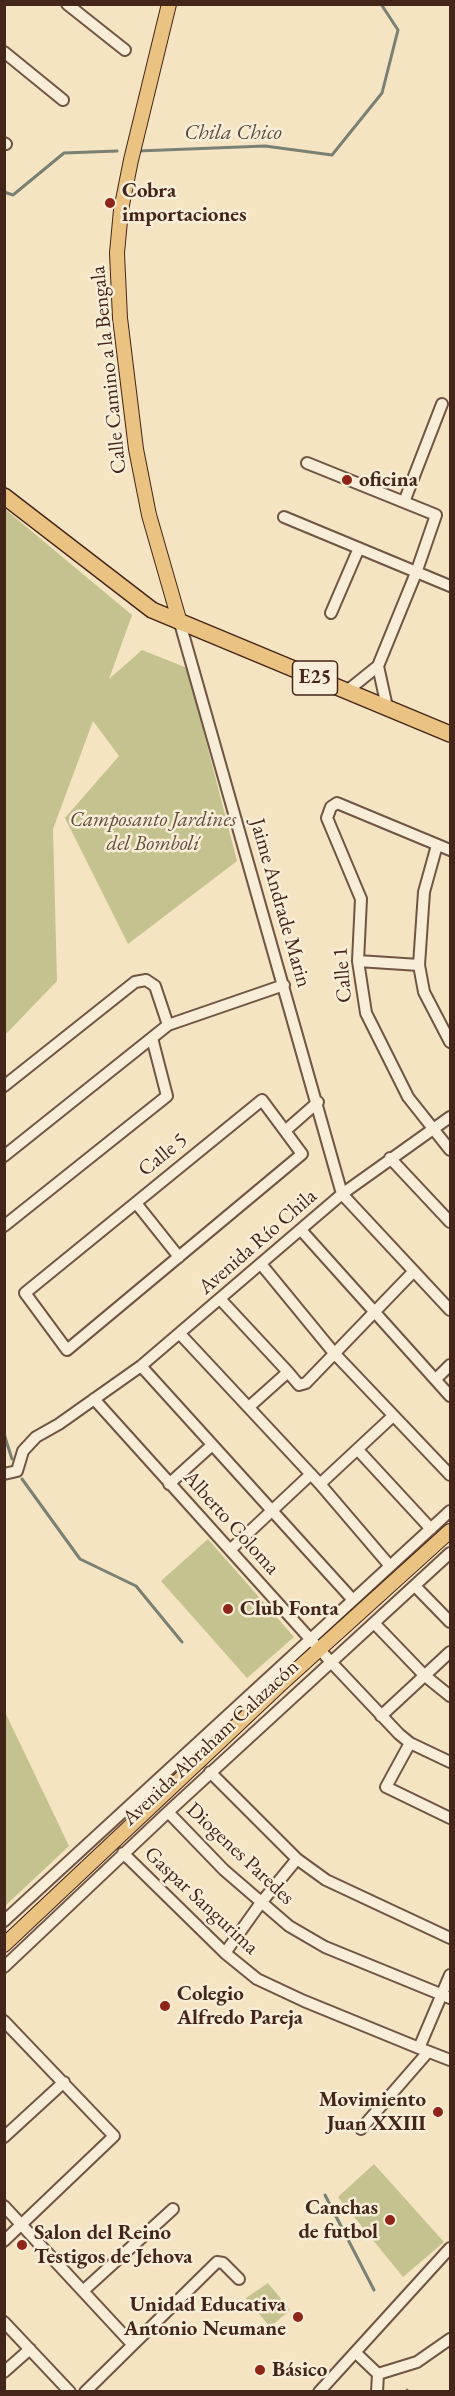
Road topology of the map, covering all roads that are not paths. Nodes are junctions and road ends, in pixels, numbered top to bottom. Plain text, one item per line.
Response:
1 (67, 4) edge
2 (169, 4) edge
3 (125, 50) dead end
4 (4, 52) edge
5 (63, 100) dead end
6 (442, 404) dead end
7 (307, 464) dead end
8 (4, 496) edge
9 (404, 502) junction
10 (284, 517) dead end
11 (359, 548) junction
12 (416, 573) junction
13 (450, 586) edge
14 (330, 613) dead end
15 (180, 623) junction
16 (378, 666) junction
17 (347, 691) junction
18 (387, 707) junction
19 (450, 734) edge
20 (437, 845) junction
21 (450, 850) edge
22 (358, 961) junction
23 (418, 965) junction
24 (284, 984) junction
25 (168, 1025) junction
26 (152, 1038) junction
27 (450, 1042) edge
28 (4, 1086) edge
29 (318, 1102) junction
30 (450, 1117) edge
31 (432, 1130) junction
32 (285, 1131) junction
33 (450, 1150) edge
34 (4, 1156) edge
35 (390, 1158) junction
36 (342, 1194) junction
37 (136, 1203) junction
38 (450, 1222) edge
39 (4, 1226) edge
40 (302, 1230) junction
41 (179, 1257) junction
42 (261, 1264) junction
43 (414, 1271) junction
44 (221, 1300) junction
45 (450, 1310) edge
46 (373, 1311) junction
47 (181, 1335) junction
48 (334, 1353) junction
49 (450, 1365) edge
50 (141, 1366) junction
51 (288, 1372) junction
52 (436, 1379) junction
53 (450, 1396) edge
54 (94, 1399) junction
55 (249, 1406) junction
56 (393, 1416) junction
57 (211, 1446) junction
58 (358, 1450) junction
59 (4, 1474) edge
60 (311, 1474) junction
61 (450, 1475) edge
62 (169, 1484) junction
63 (320, 1484) junction
64 (450, 1511) edge
65 (272, 1513) junction
66 (431, 1529) junction
67 (450, 1531) edge
68 (230, 1550) junction
69 (450, 1553) edge
70 (390, 1566) junction
71 (415, 1586) junction
72 (353, 1600) junction
73 (450, 1622) edge
74 (374, 1623) junction
75 (315, 1644) junction
76 (450, 1652) edge
77 (330, 1661) junction
78 (424, 1676) junction
79 (450, 1696) edge
80 (381, 1716) junction
81 (410, 1743) junction
82 (450, 1762) edge
83 (210, 1772) junction
84 (168, 1812) junction
85 (450, 1818) edge
86 (123, 1854) junction
87 (297, 1859) junction
88 (260, 1904) junction
89 (4, 1921) edge
90 (450, 1938) edge
91 (4, 1945) edge
92 (225, 1953) junction
93 (4, 1967) edge
94 (450, 1975) edge
95 (446, 1996) edge
96 (4, 2021) edge
97 (423, 2050) junction
98 (450, 2061) edge
99 (64, 2082) junction
100 (4, 2119) edge
101 (14, 2128) junction
102 (361, 2129) dead end
103 (4, 2137) edge
104 (4, 2206) edge
105 (173, 2209) dead end
106 (21, 2224) junction
107 (4, 2241) edge
108 (450, 2248) edge
109 (239, 2279) dead end
110 (82, 2291) junction
111 (4, 2322) edge
112 (450, 2339) edge
113 (132, 2344) junction
114 (30, 2349) junction
115 (356, 2353) junction
116 (4, 2372) edge
117 (378, 2374) junction
118 (70, 2391) edge
119 (85, 2391) edge
120 (319, 2391) edge
121 (377, 2391) edge

1 - 3 street
2 - 15 main road, Calle Camino a la Bengala
4 - 5 street
6 - 9 street
7 - 9 street
8 - 15 highway, E25
9 - 12 street
10 - 11 street
11 - 12 street
11 - 14 street
12 - 13 street
12 - 16 street
15 - 17 highway, E25
15 - 24 street, Jaime Andrade Marin
16 - 17 street
16 - 18 street
17 - 18 highway, E25
18 - 19 highway, E25
20 - 21 street
20 - 22 street, Calle 1
20 - 23 street
22 - 23 street
22 - 31 street, Calle 1
23 - 27 street
24 - 25 street
24 - 29 street, Jaime Andrade Marin
25 - 26 street
25 - 28 street
26 - 34 street
26 - 39 street
29 - 32 street
29 - 36 street, Jaime Andrade Marin
30 - 31 street, Avenida Río Chila
31 - 33 street, Calle 1
31 - 35 street, Avenida Río Chila
32 - 37 street, Calle 5
32 - 41 street
35 - 36 street, Avenida Río Chila
35 - 38 street
36 - 40 street, Avenida Río Chila
36 - 43 street
37 - 41 street
37 - 41 street, Calle 5
40 - 42 street, Avenida Río Chila
40 - 46 street
42 - 44 street, Avenida Río Chila
42 - 48 street
43 - 45 street
43 - 46 street
44 - 47 street, Avenida Río Chila
44 - 51 street
46 - 48 street
46 - 52 street
47 - 50 street, Avenida Río Chila
47 - 55 street
48 - 51 street
48 - 56 street
49 - 52 street
50 - 54 street, Avenida Río Chila
50 - 57 street
51 - 55 street
52 - 53 street
54 - 59 street, Avenida Río Chila
54 - 62 street, Alberto Coloma
55 - 60 street
56 - 58 street
56 - 61 street
57 - 62 street
57 - 65 street
58 - 63 street
58 - 66 street
60 - 63 street
60 - 65 street
62 - 68 street, Alberto Coloma
63 - 70 street
64 - 66 street, Avenida Abraham Calazacón
65 - 68 street
65 - 72 street
66 - 70 street, Avenida Abraham Calazacón
67 - 75 main road, Avenida Abraham Calazacón
68 - 75 street, Alberto Coloma
69 - 71 street, Avenida Abraham Calazacón
70 - 72 street, Avenida Abraham Calazacón
71 - 73 street
71 - 74 street, Avenida Abraham Calazacón
72 - 75 street, Avenida Abraham Calazacón
74 - 77 street, Avenida Abraham Calazacón
74 - 78 street
75 - 77 street, Alberto Coloma
75 - 89 street, Avenida Abraham Calazacón
75 - 91 main road, Avenida Abraham Calazacón
76 - 78 street
77 - 80 street, Alberto Coloma
77 - 83 street, Avenida Abraham Calazacón
78 - 79 street
78 - 80 street
80 - 81 street, Alberto Coloma
81 - 82 street, Alberto Coloma
81 - 85 street
83 - 84 street, Avenida Abraham Calazacón
83 - 87 street
84 - 86 street, Avenida Abraham Calazacón
84 - 88 street, Diogenes Paredes
86 - 92 street, Gaspar Sangurima
86 - 93 street, Avenida Abraham Calazacón
87 - 88 street
87 - 90 street
88 - 92 street
88 - 95 street, Diogenes Paredes
92 - 97 street, Gaspar Sangurima
94 - 95 street
95 - 97 street
96 - 99 street
97 - 98 street, Gaspar Sangurima
97 - 102 street
99 - 101 street
99 - 106 street
100 - 101 street
101 - 103 street
104 - 106 street
105 - 110 street
106 - 107 street
106 - 110 street
108 - 115 street
109 - 113 street
110 - 113 street
111 - 114 street
112 - 117 street
113 - 119 street
114 - 116 street
114 - 118 street
115 - 117 street
115 - 120 street
117 - 121 street

